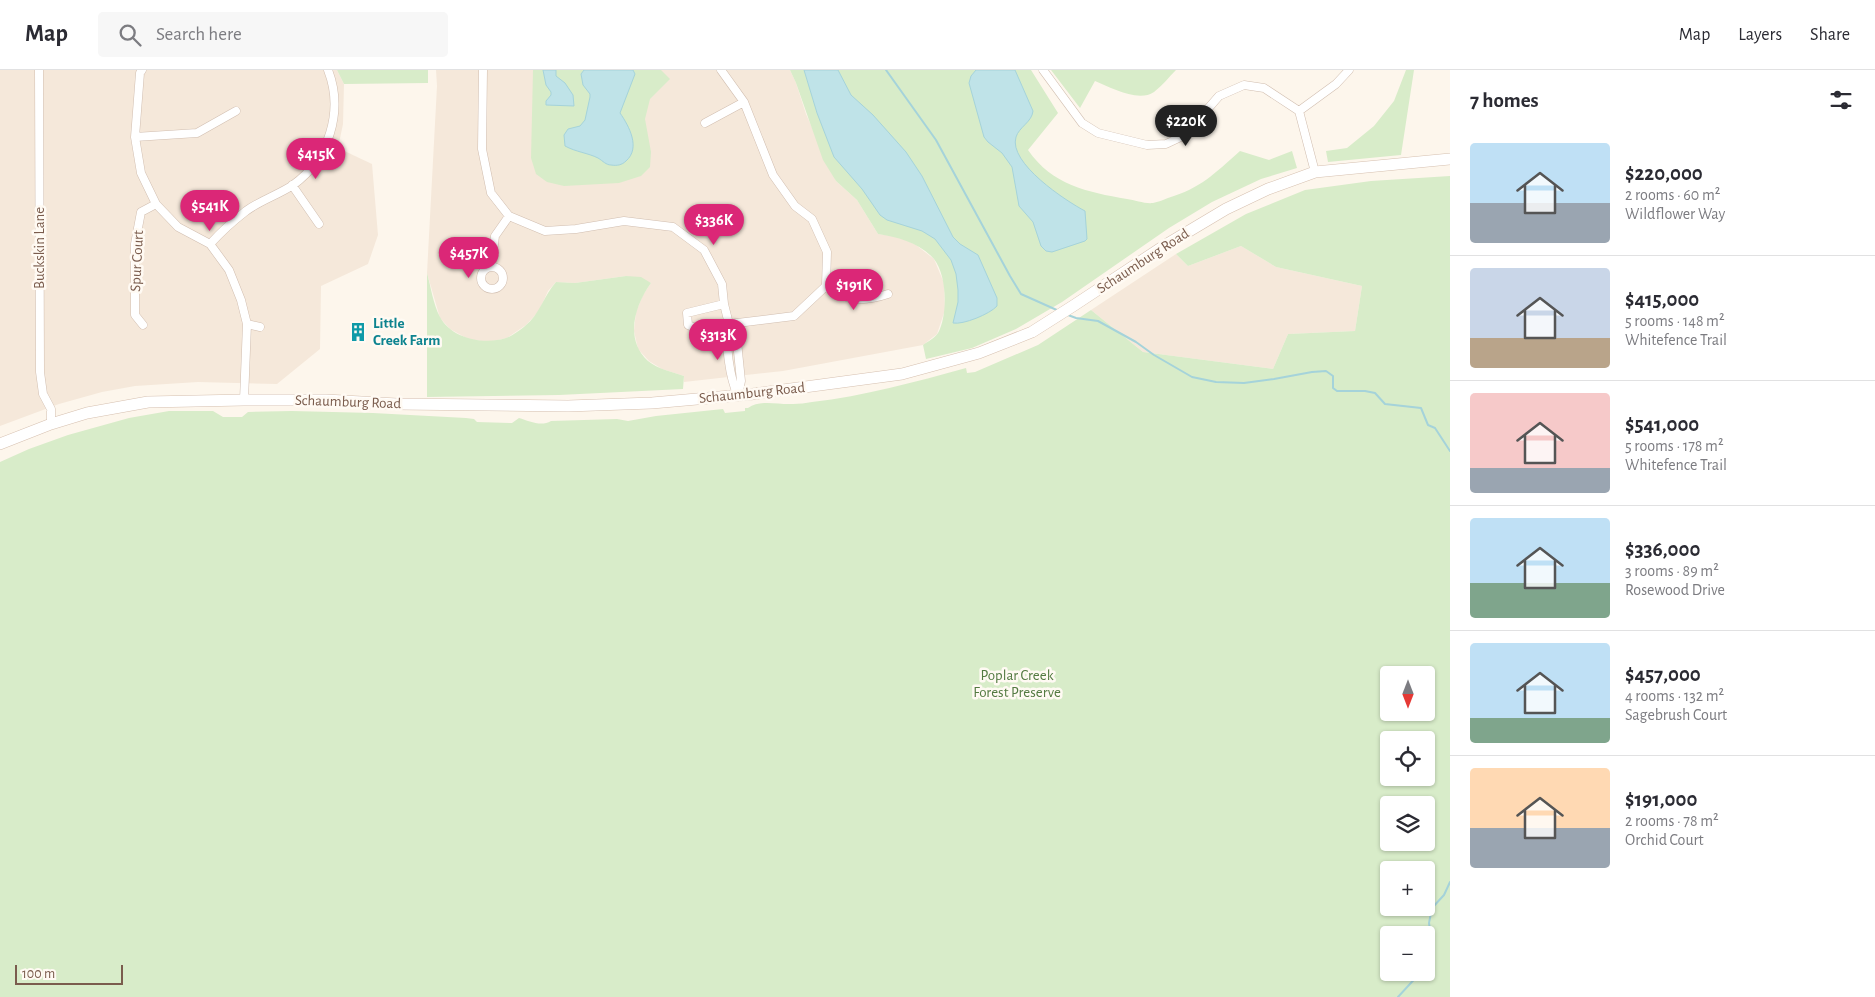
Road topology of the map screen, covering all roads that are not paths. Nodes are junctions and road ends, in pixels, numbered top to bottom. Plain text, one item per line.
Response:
1 (39, 70) edge
2 (142, 70) edge
3 (328, 70) edge
4 (483, 70) edge
5 (721, 70) edge
6 (1043, 70) edge
7 (1349, 70) edge
8 (744, 102) junction
9 (1299, 110) junction
10 (236, 111) dead end
11 (705, 123) dead end
12 (135, 137) junction
13 (1450, 159) edge
14 (1316, 172) junction
15 (292, 186) junction
16 (156, 204) junction
17 (509, 216) junction
18 (319, 224) dead end
19 (210, 244) junction
20 (491, 267) dead end
21 (826, 286) junction
22 (888, 294) dead end
23 (724, 304) junction
24 (247, 324) junction
25 (729, 324) junction
26 (143, 325) dead end
27 (260, 327) dead end
28 (738, 396) junction
29 (244, 400) junction
30 (51, 424) junction
31 (4, 442) edge

1 - 30 street, Buckskin Lane
2 - 12 street
3 - 15 street
4 - 17 street
5 - 8 street
6 - 9 street
7 - 9 street
8 - 11 street
8 - 21 street
9 - 14 street
10 - 12 street
12 - 16 street
13 - 14 main road, Schaumburg Road
14 - 28 main road, Schaumburg Road
15 - 18 street
15 - 19 street
16 - 19 street
16 - 26 street, Spur Court
17 - 20 street
17 - 23 street
19 - 24 street
21 - 22 street
21 - 25 street
23 - 25 street
23 - 25 street
24 - 27 street
24 - 29 street
25 - 28 street
28 - 29 main road, Schaumburg Road
29 - 30 main road, Schaumburg Road
30 - 31 main road, Schaumburg Road

